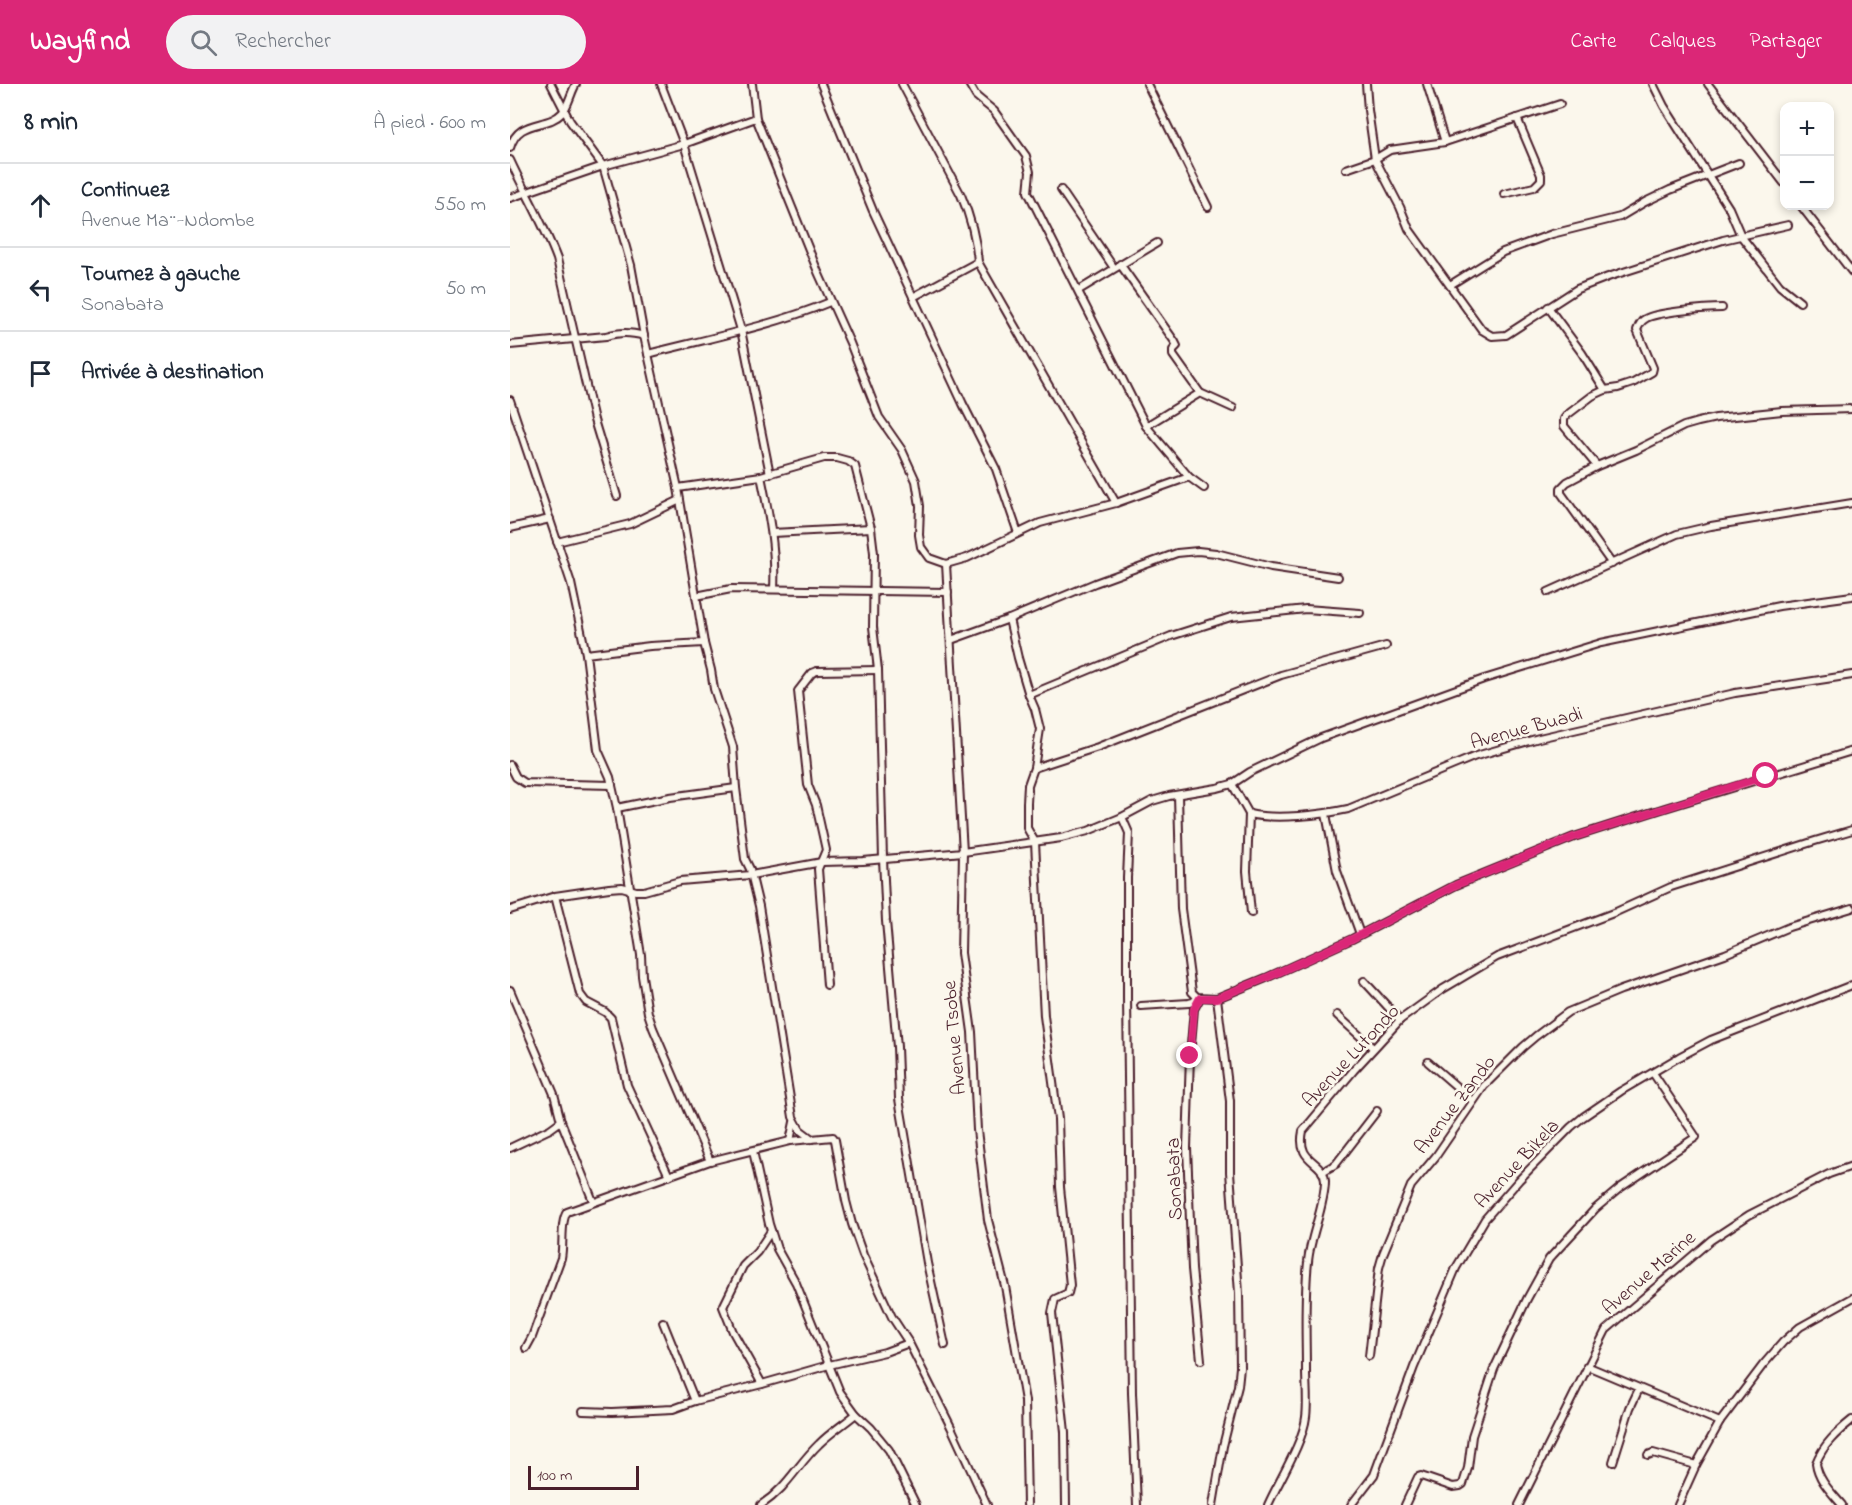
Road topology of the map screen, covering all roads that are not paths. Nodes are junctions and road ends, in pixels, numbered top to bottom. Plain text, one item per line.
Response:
1 (551, 84) edge
2 (576, 84) edge
3 (661, 84) edge
4 (752, 84) edge
5 (821, 84) edge
6 (902, 84) edge
7 (969, 84) edge
8 (1147, 84) edge
9 (1366, 84) edge
10 (1427, 84) edge
11 (1653, 84) edge
12 (1708, 84) edge
13 (1560, 104) dead end
14 (565, 111) junction
15 (756, 118) junction
16 (1517, 118) junction
17 (1445, 142) junction
18 (684, 144) junction
19 (510, 148) edge
20 (1375, 159) junction
21 (510, 160) edge
22 (1739, 162) dead end
23 (603, 166) junction
24 (1346, 170) dead end
25 (1708, 175) junction
26 (1780, 177) edge
27 (1061, 190) dead end
28 (525, 193) junction
29 (1504, 194) dead end
30 (510, 198) edge
31 (1208, 207) dead end
32 (1804, 210) edge
33 (1788, 225) dead end
34 (1741, 236) junction
35 (1157, 243) dead end
36 (978, 262) junction
37 (1117, 266) junction
38 (1852, 272) edge
39 (1450, 285) junction
40 (1079, 290) junction
41 (913, 297) junction
42 (830, 302) junction
43 (1800, 302) dead end
44 (1548, 307) junction
45 (1722, 308) dead end
46 (741, 330) junction
47 (644, 336) junction
48 (576, 338) junction
49 (510, 345) edge
50 (648, 354) junction
51 (1605, 390) junction
52 (1200, 393) junction
53 (510, 400) edge
54 (1233, 408) dead end
55 (1852, 409) edge
56 (1146, 426) junction
57 (1597, 466) junction
58 (770, 474) junction
59 (761, 476) junction
60 (1189, 477) junction
61 (678, 488) junction
62 (1204, 488) dead end
63 (617, 496) dead end
64 (680, 500) junction
65 (1116, 503) junction
66 (1852, 503) edge
67 (550, 519) junction
68 (510, 528) edge
69 (872, 528) junction
70 (772, 533) junction
71 (1018, 533) junction
72 (557, 542) junction
73 (946, 564) junction
74 (1611, 564) junction
75 (1338, 577) dead end
76 (774, 589) junction
77 (872, 591) junction
78 (948, 592) junction
79 (1548, 592) dead end
80 (696, 596) junction
81 (1852, 596) edge
82 (1360, 613) dead end
83 (1009, 619) junction
84 (951, 640) junction
85 (704, 643) junction
86 (1386, 646) dead end
87 (586, 654) junction
88 (878, 670) junction
89 (1852, 675) edge
90 (1029, 695) junction
91 (1852, 751) edge
92 (510, 765) edge
93 (1034, 768) junction
94 (1232, 784) junction
95 (612, 785) junction
96 (736, 788) junction
97 (1178, 795) junction
98 (617, 808) junction
99 (1249, 814) junction
100 (1326, 814) junction
101 (1122, 817) junction
102 (1852, 830) edge
103 (1035, 842) junction
104 (963, 852) junction
105 (883, 859) junction
106 (822, 862) junction
107 (751, 875) junction
108 (631, 889) junction
109 (555, 896) junction
110 (1852, 908) edge
111 (510, 910) edge
112 (1251, 913) dead end
113 (1360, 934) junction
114 (1364, 981) dead end
115 (827, 985) dead end
116 (1852, 985) edge
117 (510, 990) edge
118 (1199, 998) junction
119 (1214, 998) junction
120 (1141, 1006) dead end
121 (1338, 1015) dead end
122 (1400, 1020) junction
123 (1373, 1048) junction
124 (1428, 1062) dead end
125 (1653, 1072) junction
126 (1473, 1101) junction
127 (1377, 1111) dead end
128 (561, 1122) junction
129 (794, 1122) junction
130 (812, 1139) junction
131 (790, 1141) junction
132 (510, 1148) edge
133 (753, 1151) junction
134 (710, 1161) junction
135 (1852, 1166) edge
136 (1322, 1172) junction
137 (669, 1176) junction
138 (593, 1202) junction
139 (771, 1231) junction
140 (1852, 1298) edge
141 (663, 1322) dead end
142 (909, 1343) junction
143 (945, 1345) dead end
144 (526, 1348) dead end
145 (1369, 1356) dead end
146 (1201, 1360) dead end
147 (829, 1365) junction
148 (1587, 1366) junction
149 (762, 1384) junction
150 (1639, 1389) junction
151 (695, 1401) junction
152 (583, 1411) dead end
153 (856, 1414) junction
154 (1852, 1420) edge
155 (1720, 1422) junction
156 (1648, 1455) dead end
157 (1613, 1462) dead end
158 (1696, 1466) junction
159 (761, 1505) edge
160 (916, 1505) edge
161 (987, 1505) edge
162 (1028, 1505) edge
163 (1066, 1505) edge
164 (1137, 1505) edge
165 (1213, 1505) edge
166 (1268, 1505) edge
167 (1351, 1505) edge
168 (1405, 1505) edge
169 (1519, 1505) edge
170 (1678, 1505) edge
171 (1842, 1505) edge

1 - 14 street
2 - 14 street
3 - 18 street
4 - 15 street
5 - 41 street
6 - 36 street
7 - 40 street
8 - 31 street
9 - 20 street
10 - 17 street
11 - 25 street
12 - 26 street
13 - 16 street
14 - 19 street
14 - 23 street
15 - 18 street
15 - 42 street
16 - 17 street
16 - 29 street
17 - 20 street
18 - 23 street
18 - 46 street
20 - 24 street
20 - 39 street
21 - 28 street
22 - 25 street
23 - 28 street
23 - 47 street
25 - 34 street
25 - 39 street
27 - 37 street
28 - 30 street
28 - 48 street
32 - 38 street
33 - 34 street
34 - 43 street
34 - 44 street
35 - 37 street
36 - 41 street
36 - 65 street
37 - 40 street
37 - 52 street
39 - 44 street
40 - 56 street
41 - 71 street
42 - 46 street
42 - 73 street
44 - 51 street
45 - 51 street
46 - 50 street
46 - 58 street
47 - 48 street
47 - 50 street
48 - 49 street
48 - 63 street
50 - 61 street
51 - 57 street
52 - 54 street
52 - 56 street
53 - 67 street
55 - 57 street
56 - 60 street
57 - 74 street
58 - 59 street
58 - 69 street
59 - 61 street
59 - 70 street
60 - 62 street
60 - 65 street
61 - 64 street
64 - 72 street
64 - 80 street
65 - 71 street
66 - 74 street
67 - 68 street
67 - 72 street
69 - 70 street
69 - 77 street
70 - 76 street
71 - 73 street
72 - 87 street
73 - 78 street, Avenue Tsobe
74 - 79 street
75 - 83 street
76 - 77 street
76 - 80 street
77 - 78 street
77 - 88 street
78 - 84 street, Avenue Tsobe
80 - 85 street
81 - 94 street
82 - 90 street
83 - 84 street
83 - 90 street
84 - 104 street, Avenue Tsobe
85 - 87 street
85 - 96 street
86 - 93 street
87 - 95 street
88 - 105 street
88 - 106 street
89 - 100 street, Avenue Buadi
90 - 93 street
91 - 113 street
92 - 95 street
93 - 103 street
94 - 97 street
94 - 99 street
95 - 98 street
96 - 98 street
96 - 107 street
97 - 101 street
97 - 118 street
98 - 108 street
99 - 100 street, Avenue Buadi
99 - 112 street
100 - 113 street
101 - 103 street
101 - 164 street
102 - 122 street, Avenue Lutondo
103 - 104 street
103 - 163 street
104 - 105 street
104 - 162 street, Avenue Tsobe
105 - 106 street
105 - 143 street
106 - 107 street
106 - 115 street
107 - 108 street
107 - 129 street
108 - 109 street
108 - 134 street
109 - 111 street
109 - 137 street
110 - 126 street, Avenue Zando
113 - 119 street
114 - 122 street
116 - 125 street, Avenue Bikela
117 - 128 street
118 - 119 street
118 - 120 street
118 - 146 street, Sonabata
119 - 165 street
121 - 123 street
122 - 123 street, Avenue Lutondo
123 - 136 street, Avenue Lutondo
124 - 126 street
125 - 167 street, Avenue Bikela
125 - 168 street
126 - 145 street, Avenue Zando
127 - 136 street
128 - 132 street
128 - 138 street
129 - 130 street
129 - 131 street
130 - 131 street
130 - 142 street
131 - 133 street
133 - 134 street
133 - 139 street
134 - 137 street
135 - 148 street, Avenue Marine
136 - 166 street
137 - 138 street
138 - 144 street
139 - 147 street
139 - 149 street
140 - 155 street
141 - 151 street
142 - 147 street
142 - 161 street
147 - 149 street
147 - 153 street
148 - 150 street
148 - 169 street, Avenue Marine
149 - 151 street
150 - 155 street
150 - 157 street
151 - 152 street
153 - 159 street
153 - 160 street
154 - 171 street
155 - 158 street
156 - 158 street
158 - 170 street

